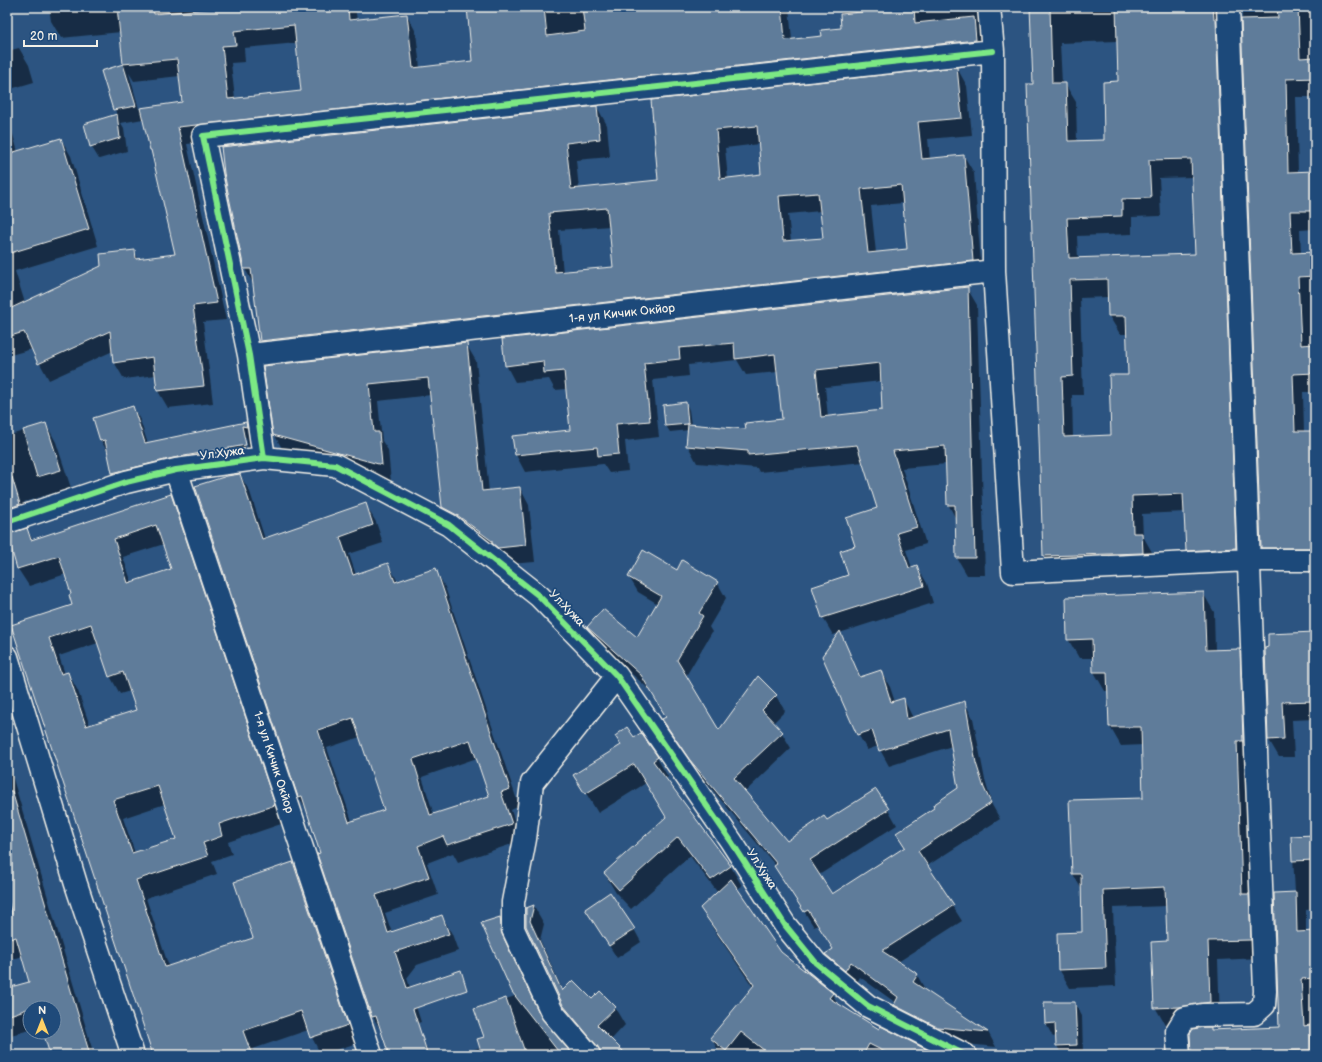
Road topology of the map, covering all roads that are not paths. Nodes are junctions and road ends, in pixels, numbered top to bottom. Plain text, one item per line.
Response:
1 (989, 7) edge
2 (1228, 7) edge
3 (993, 51) junction
4 (994, 271) junction
5 (249, 355) junction
6 (264, 458) junction
7 (176, 470) junction
8 (7, 522) edge
9 (1249, 560) junction
10 (1315, 560) edge
11 (7, 656) edge
12 (617, 676) junction
13 (133, 1055) edge
14 (371, 1055) edge
15 (588, 1055) edge
16 (965, 1055) edge
17 (1179, 1055) edge

1 - 3 street
2 - 9 street
3 - 4 street
3 - 5 street
4 - 5 street, 1-я ул Кичик Окйор
4 - 9 street
5 - 6 street
6 - 7 street, Ул.Хужа
6 - 12 street, Ул.Хужа
7 - 8 street, Ул.Хужа
7 - 14 street, 1-я ул Кичик Окйор
9 - 10 street
9 - 17 street
11 - 13 street
12 - 15 street
12 - 16 street, Ул.Хужа

